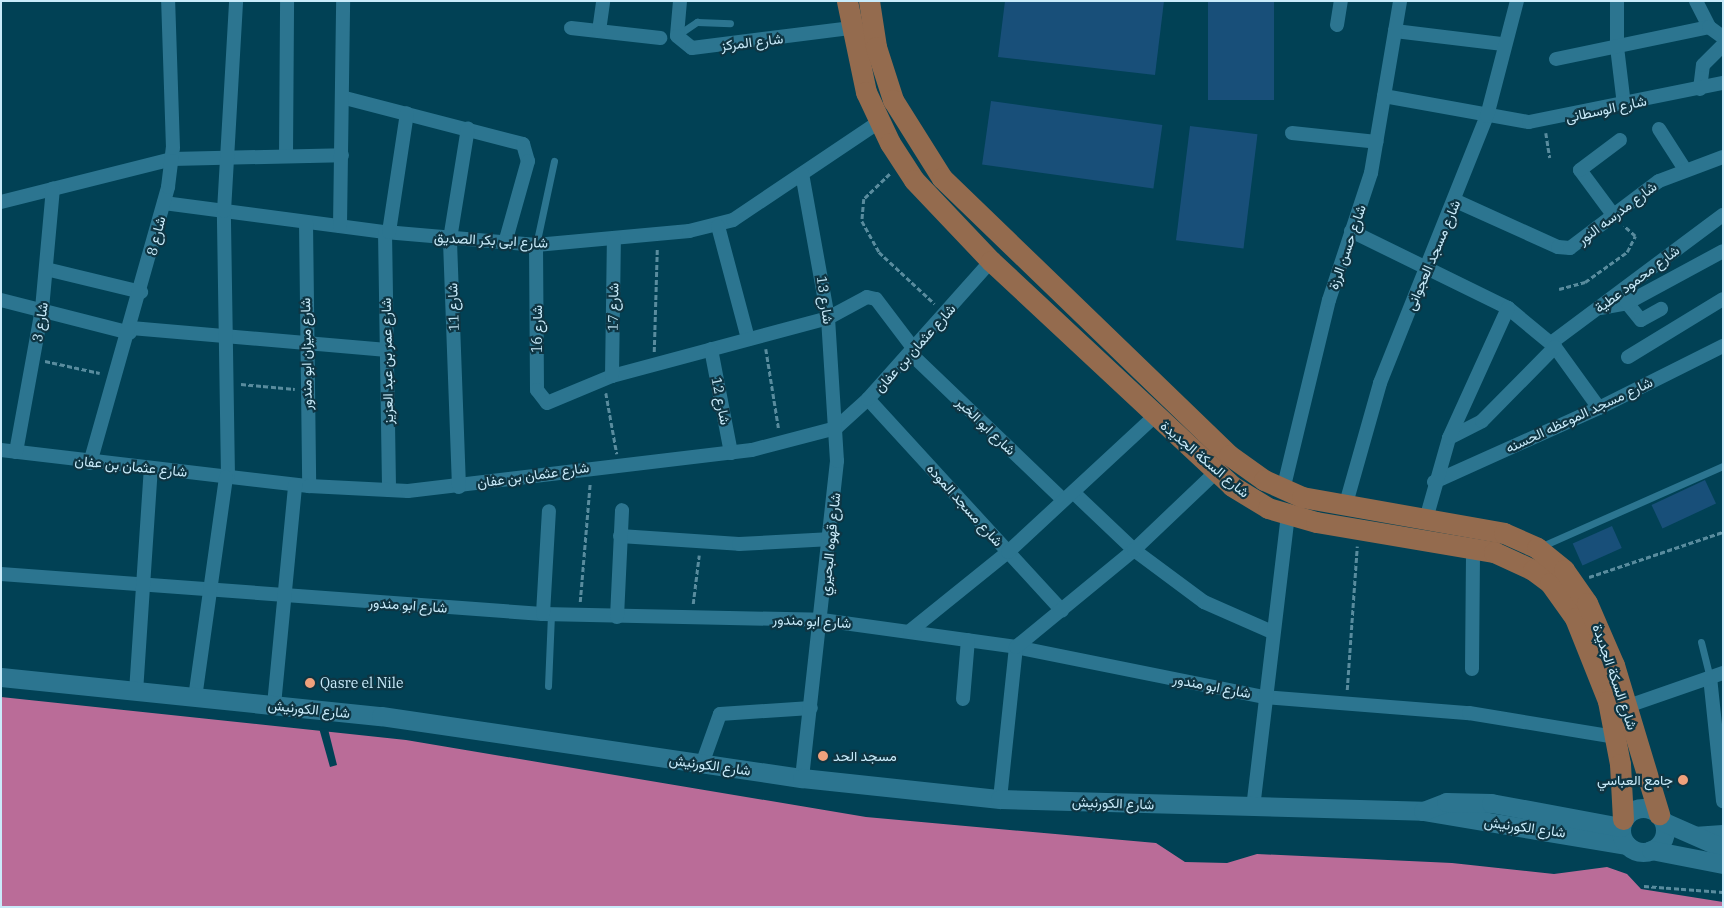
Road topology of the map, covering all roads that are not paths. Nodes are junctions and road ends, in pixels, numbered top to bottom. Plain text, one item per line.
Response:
1 (168, 1) edge
2 (236, 1) edge
3 (287, 1) edge
4 (343, 1) edge
5 (604, 1) edge
6 (680, 1) edge
7 (847, 1) edge
8 (869, 1) edge
9 (1340, 1) edge
10 (1400, 1) edge
11 (1516, 1) edge
12 (1617, 1) edge
13 (1696, 1) edge
14 (730, 23) dead end
15 (1337, 25) dead end
16 (1709, 27) junction
17 (571, 28) dead end
18 (850, 28) junction
19 (599, 31) junction
20 (1395, 31) junction
21 (677, 36) junction
22 (660, 38) dead end
23 (1723, 38) edge
24 (1503, 44) junction
25 (1723, 45) edge
26 (1617, 47) junction
27 (1556, 59) dead end
28 (1723, 83) edge
29 (1700, 89) junction
30 (1384, 96) junction
31 (345, 98) junction
32 (1624, 105) junction
33 (407, 113) junction
34 (1487, 116) junction
35 (879, 122) junction
36 (468, 128) junction
37 (1659, 130) dead end
38 (1292, 133) dead end
39 (1620, 140) dead end
40 (1377, 142) junction
41 (286, 155) junction
42 (342, 155) junction
43 (229, 156) junction
44 (1723, 157) edge
45 (172, 159) junction
46 (554, 161) dead end
47 (1684, 168) junction
48 (802, 174) junction
49 (52, 189) junction
50 (1456, 201) junction
51 (1, 202) edge
52 (164, 202) junction
53 (224, 210) junction
54 (1723, 214) edge
55 (1614, 216) junction
56 (306, 222) junction
57 (340, 226) junction
58 (718, 226) junction
59 (1351, 231) junction
60 (387, 232) junction
61 (614, 238) junction
62 (450, 239) junction
63 (505, 243) junction
64 (536, 245) junction
65 (1723, 251) edge
66 (991, 261) junction
67 (1426, 268) junction
68 (46, 269) junction
69 (141, 292) junction
70 (1723, 299) edge
71 (1, 300) edge
72 (1628, 303) junction
73 (1508, 308) junction
74 (1597, 308) junction
75 (42, 309) junction
76 (1661, 309) dead end
77 (828, 318) junction
78 (131, 330) junction
79 (226, 336) junction
80 (748, 339) junction
81 (306, 343) junction
82 (1553, 345) junction
83 (1723, 346) edge
84 (387, 350) junction
85 (712, 350) junction
86 (912, 351) junction
87 (1628, 357) dead end
88 (608, 378) junction
89 (868, 399) junction
90 (1599, 408) junction
91 (1155, 416) junction
92 (836, 428) junction
93 (1449, 438) junction
94 (1, 450) edge
95 (16, 452) junction
96 (731, 453) junction
97 (90, 462) junction
98 (1723, 466) edge
99 (151, 469) junction
100 (1216, 472) junction
101 (227, 477) junction
102 (1434, 482) junction
103 (302, 486) junction
104 (459, 487) junction
105 (390, 490) junction
106 (1283, 490) junction
107 (1068, 496) junction
108 (1345, 507) junction
109 (622, 510) dead end
110 (549, 512) dead end
111 (1288, 515) junction
112 (1426, 519) junction
113 (620, 536) junction
114 (832, 539) junction
115 (1473, 548) junction
116 (1538, 548) junction
117 (1134, 550) junction
118 (1008, 552) junction
119 (1, 574) edge
120 (145, 586) junction
121 (210, 591) junction
122 (285, 597) junction
123 (1062, 611) junction
124 (547, 614) junction
125 (617, 617) junction
126 (822, 620) junction
127 (910, 631) junction
128 (1272, 632) junction
129 (968, 640) junction
130 (1701, 642) dead end
131 (1016, 647) junction
132 (1472, 669) dead end
133 (1716, 675) edge
134 (1, 677) edge
135 (548, 686) dead end
136 (136, 692) junction
137 (1264, 697) junction
138 (194, 698) junction
139 (963, 699) dead end
140 (274, 705) junction
141 (1628, 706) junction
142 (811, 708) junction
143 (1616, 736) junction
144 (702, 764) junction
145 (802, 778) junction
146 (1000, 799) junction
147 (1723, 801) edge
148 (1253, 808) junction
149 (1423, 811) junction
150 (1661, 818) junction
151 (1622, 823) junction
152 (1723, 832) edge
153 (1686, 835) junction
154 (1627, 845) junction
155 (1723, 848) edge
156 (1651, 850) junction
157 (1723, 864) edge

1 - 45 street, شارع 8
2 - 43 street
3 - 41 street
4 - 31 street
5 - 19 street
6 - 21 street
7 - 18 main road, شارع السكة الجديدة
8 - 106 main road, شارع السكة الجديدة
9 - 15 street
10 - 20 street, شارع حسن الرزة
11 - 24 street, شارع مسجد العجوانى
12 - 26 street
13 - 16 street
14 - 21 lane
16 - 23 street
16 - 26 street
17 - 19 street
18 - 21 street, شارع المركز
18 - 35 main road, شارع السكة الجديدة
19 - 22 street
20 - 24 street
20 - 30 street, شارع حسن الرزة
24 - 34 street, شارع مسجد العجوانى
25 - 29 street
26 - 27 street
26 - 32 street
28 - 29 street, شارع الوسطانى
29 - 32 street, شارع الوسطانى
30 - 34 street, شارع الوسطانى
30 - 40 street, شارع حسن الرزة
31 - 33 street
31 - 42 street
32 - 34 street, شارع الوسطانى
33 - 36 street
33 - 60 street, شارع عمر بن عبد العزيز
34 - 50 street, شارع مسجد العجوانى
35 - 48 street, شارع ابى بكر الصديق
35 - 66 main road, شارع السكة الجديدة
36 - 62 street, شارع 11
36 - 63 street
37 - 47 street
38 - 40 street
39 - 55 street
40 - 59 street, شارع حسن الرزة
41 - 42 street
41 - 43 street
42 - 57 street
43 - 45 street
43 - 53 street
44 - 47 street, شارع مدرسه النور
45 - 49 street
45 - 52 street, شارع 8
46 - 64 lane
47 - 55 street, شارع مدرسه النور
48 - 58 street, شارع ابى بكر الصديق
48 - 77 street, شارع 13
49 - 51 street
49 - 68 street, شارع 3
50 - 55 street, شارع مدرسه النور
50 - 67 street, شارع مسجد العجوانى
52 - 53 street, شارع ابى بكر الصديق
52 - 69 street, شارع 8
53 - 56 street, شارع ابى بكر الصديق
53 - 79 street
54 - 74 street, شارع محمود عطية
56 - 57 street, شارع ابى بكر الصديق
56 - 81 street, شارع ميزان ابو مندور
57 - 60 street, شارع ابى بكر الصديق
58 - 61 street, شارع ابى بكر الصديق
58 - 80 street
59 - 67 street
59 - 106 street, شارع حسن الرزة
60 - 62 street, شارع ابى بكر الصديق
60 - 84 street, شارع عمر بن عبد العزيز
61 - 64 street, شارع ابى بكر الصديق
61 - 88 street, شارع 17
62 - 63 street, شارع ابى بكر الصديق
62 - 104 street, شارع 11
63 - 64 street, شارع ابى بكر الصديق
64 - 88 street, شارع 16
65 - 72 street
66 - 86 street, شارع عثمان بن عفان
66 - 91 main road, شارع السكة الجديدة
67 - 73 street
67 - 108 street, شارع مسجد العجوانى
68 - 69 street
68 - 75 street, شارع 3
69 - 78 street, شارع 8
70 - 87 street
71 - 75 street
72 - 74 street
72 - 76 street
73 - 82 street
73 - 93 street
74 - 82 street, شارع محمود عطية
75 - 78 street
75 - 95 street, شارع 3
77 - 80 street
77 - 86 street, شارع ابو الخير
77 - 92 street, شارع 13
78 - 79 street
78 - 97 street, شارع 8
79 - 81 street
79 - 101 street
80 - 85 street
81 - 84 street
81 - 103 street, شارع ميزان ابو مندور
82 - 90 street
82 - 93 street, شارع محمود عطية
83 - 90 street, شارع مسجد الموعظه الحسنه
84 - 105 street, شارع عمر بن عبد العزيز
85 - 88 street
85 - 96 street, شارع 12
86 - 89 street, شارع عثمان بن عفان
86 - 107 street, شارع ابو الخير
89 - 92 street, شارع عثمان بن عفان
89 - 118 street, شارع مسجد الموده
90 - 102 street, شارع مسجد الموعظه الحسنه
91 - 100 main road, شارع السكة الجديدة
91 - 107 street
92 - 96 street, شارع عثمان بن عفان
92 - 114 street, شارع قهوه البحيري
93 - 102 street
94 - 95 street, شارع عثمان بن عفان
95 - 97 street, شارع عثمان بن عفان
96 - 104 street, شارع عثمان بن عفان
97 - 99 street, شارع عثمان بن عفان
98 - 116 lane
99 - 101 street, شارع عثمان بن عفان
99 - 120 street
100 - 111 main road, شارع السكة الجديدة
100 - 117 street
101 - 103 street, شارع عثمان بن عفان
101 - 121 street
102 - 112 street
103 - 105 street, شارع عثمان بن عفان
103 - 122 street, شارع ميزان ابو مندور
104 - 105 street, شارع عثمان بن عفان
106 - 108 main road, شارع السكة الجديدة
107 - 117 street, شارع ابو الخير
107 - 118 street
108 - 112 main road, شارع السكة الجديدة
109 - 113 street
110 - 124 street
111 - 115 main road, شارع السكة الجديدة
111 - 128 street
112 - 116 main road, شارع السكة الجديدة
113 - 114 street
113 - 125 street
114 - 126 street, شارع قهوه البحيري
115 - 132 street
115 - 143 main road, شارع السكة الجديدة
116 - 141 main road, شارع السكة الجديدة
117 - 123 street
117 - 128 street, شارع ابو الخير
118 - 123 street, شارع مسجد الموده
118 - 127 street
119 - 120 street, شارع ابو مندور
120 - 121 street, شارع ابو مندور
120 - 136 street
121 - 122 street, شارع ابو مندور
121 - 138 street
122 - 124 street, شارع ابو مندور
122 - 140 street, شارع ميزان ابو مندور
123 - 131 street
124 - 125 street, شارع ابو مندور
124 - 135 lane
125 - 126 street, شارع ابو مندور
126 - 127 street, شارع ابو مندور
126 - 142 street, شارع قهوه البحيري
127 - 129 street, شارع ابو مندور
128 - 137 street
129 - 131 street, شارع ابو مندور
129 - 139 street
130 - 133 lane
131 - 137 street, شارع ابو مندور
131 - 146 street
133 - 141 street
133 - 147 street
134 - 136 main road, شارع الكورنيش
136 - 138 main road, شارع الكورنيش
137 - 143 street, شارع ابو مندور
137 - 148 street
138 - 140 main road, شارع الكورنيش
140 - 144 main road, شارع الكورنيش
141 - 150 main road, شارع السكة الجديدة
142 - 144 street
142 - 145 street, شارع قهوه البحيري
143 - 151 main road, شارع السكة الجديدة
144 - 145 main road, شارع الكورنيش
145 - 146 main road, شارع الكورنيش
146 - 148 main road, شارع الكورنيش
148 - 149 main road, شارع الكورنيش
149 - 151 main road, شارع الكورنيش
149 - 154 main road, شارع الكورنيش
150 - 151 main road
150 - 153 main road
150 - 156 main road
151 - 154 main road
152 - 153 street
153 - 155 main road
154 - 156 main road
156 - 157 main road

